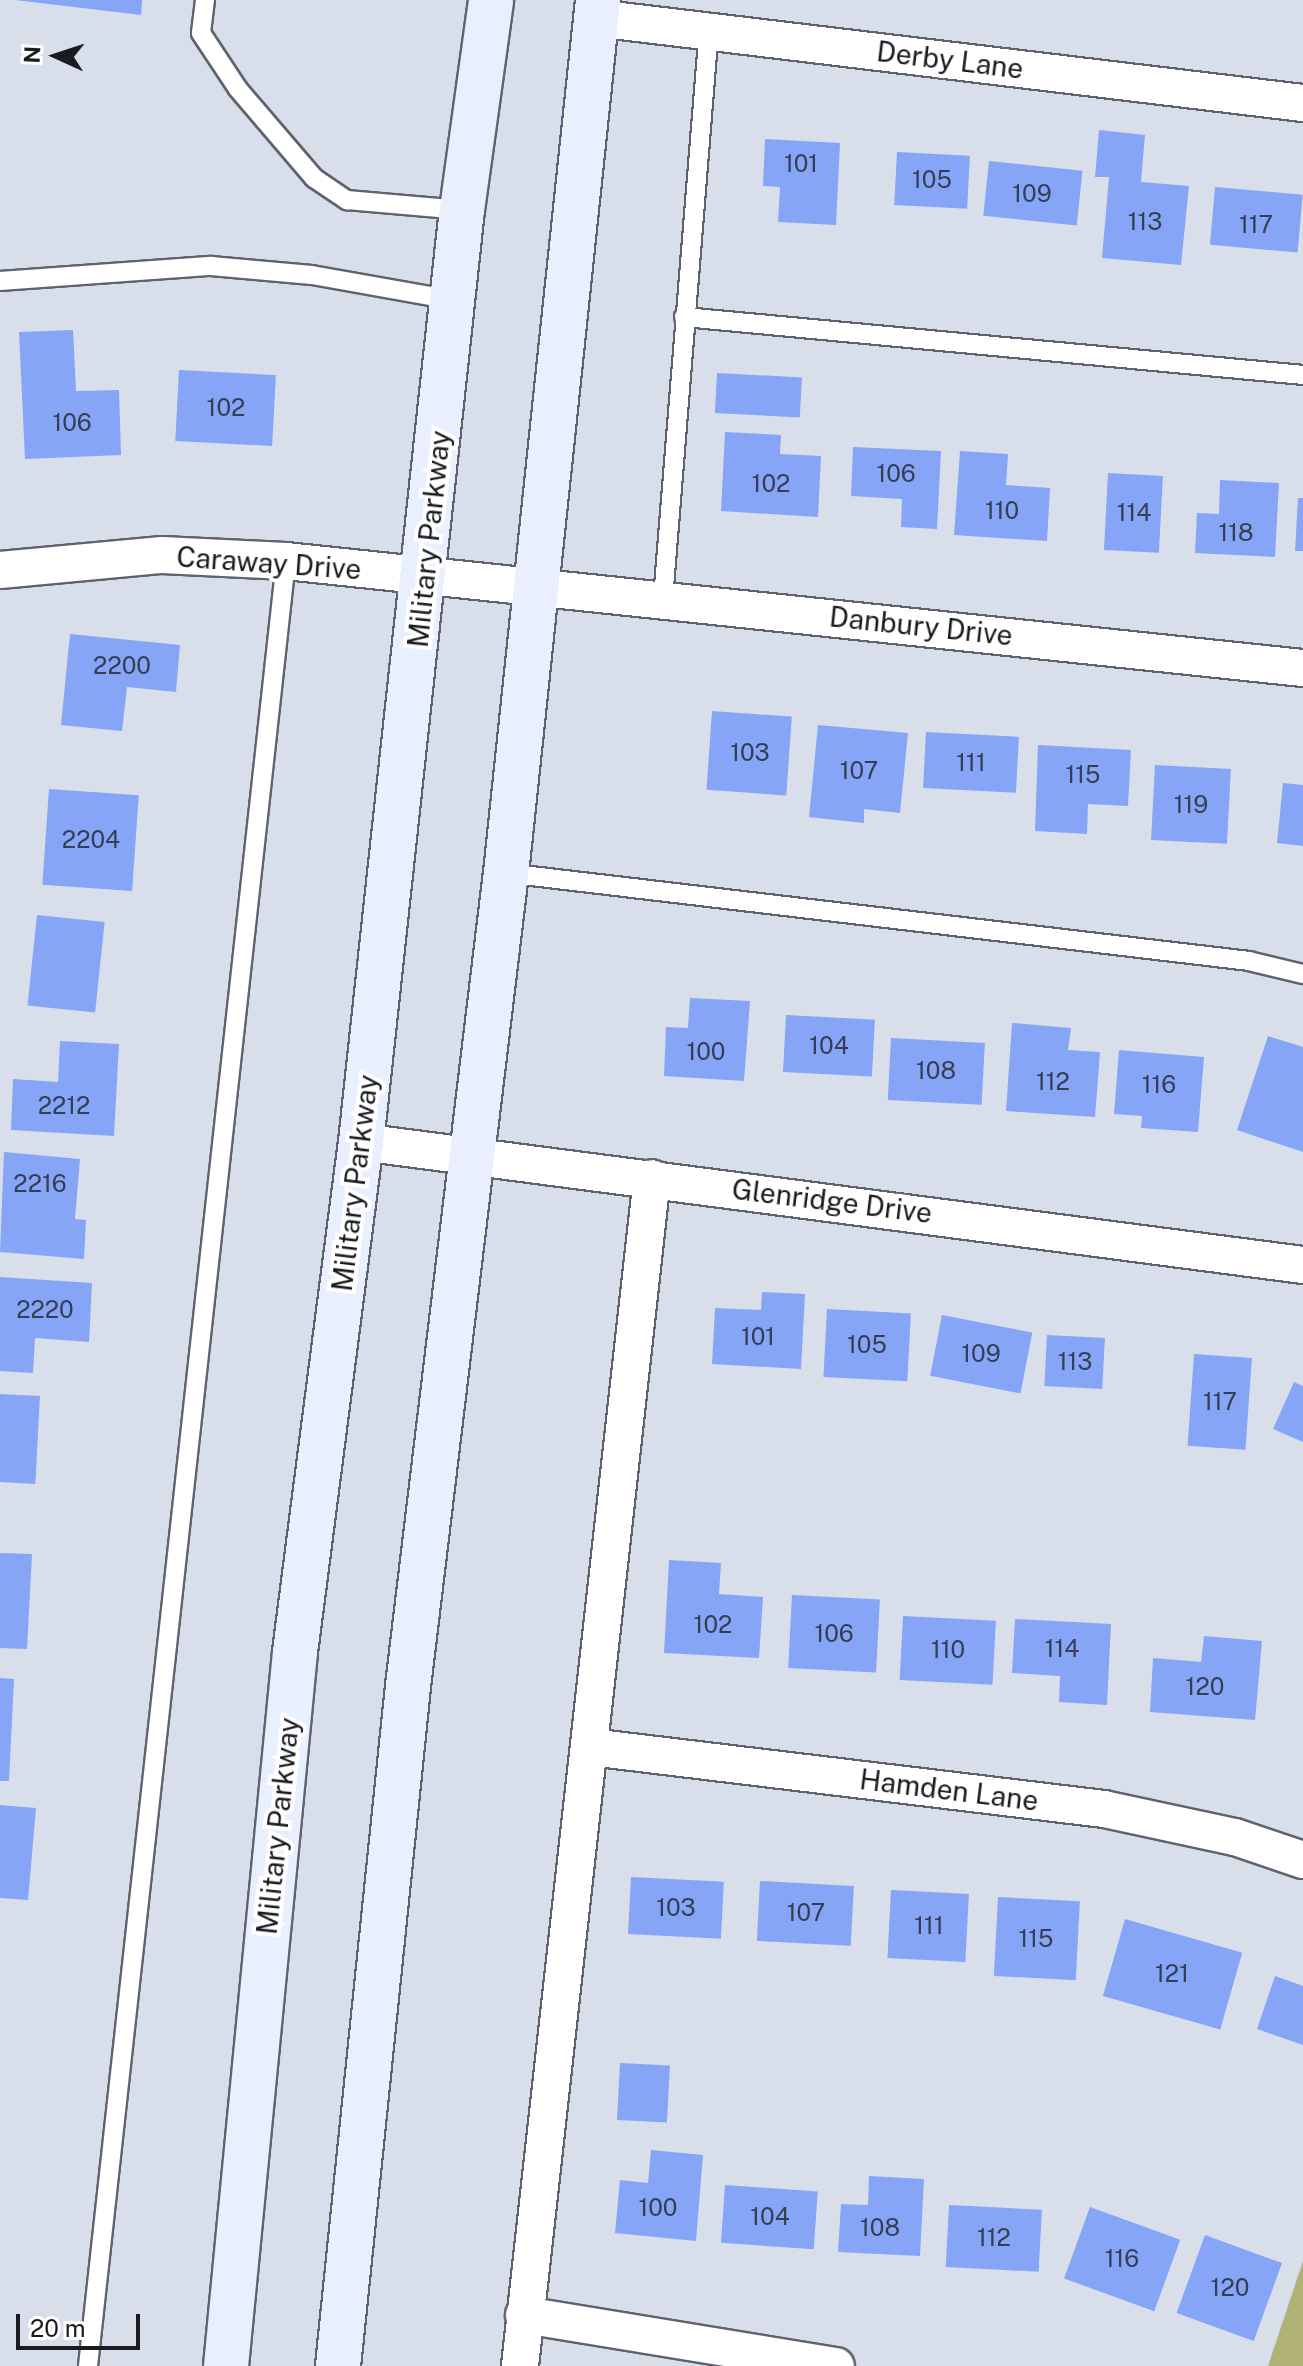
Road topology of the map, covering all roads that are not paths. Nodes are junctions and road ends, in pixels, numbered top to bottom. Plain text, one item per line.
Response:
1 (205, 0) edge
2 (491, 0) edge
3 (597, 9) edge
4 (709, 29) junction
5 (1303, 103) edge
6 (462, 210) junction
7 (0, 281) edge
8 (452, 300) junction
9 (684, 317) junction
10 (1303, 375) edge
11 (286, 561) junction
12 (0, 570) edge
13 (426, 577) junction
14 (538, 588) junction
15 (663, 599) junction
16 (1303, 668) edge
17 (506, 873) junction
18 (1303, 974) edge
19 (361, 1142) junction
20 (473, 1157) junction
21 (652, 1178) junction
22 (1303, 1265) edge
23 (590, 1747) junction
24 (1303, 1860) edge
25 (524, 2315) junction
26 (88, 2366) edge
27 (226, 2366) edge
28 (338, 2366) edge
29 (520, 2366) edge
30 (836, 2366) edge

1 - 6 lane
2 - 6 main road, Military Parkway
3 - 4 street, Derby Lane
3 - 14 main road
4 - 5 street, Derby Lane
4 - 9 lane
6 - 8 main road, Military Parkway
7 - 8 lane
8 - 13 main road, Military Parkway
9 - 10 lane
9 - 15 lane
11 - 12 street, Caraway Drive
11 - 13 street, Caraway Drive
11 - 26 lane
13 - 14 street, Caraway Drive
13 - 19 main road, Military Parkway
14 - 15 street, Danbury Drive
14 - 17 main road
15 - 16 street, Danbury Drive
17 - 18 lane
17 - 20 main road
19 - 20 street, Glenridge Drive
19 - 27 main road, Military Parkway
20 - 21 street, Glenridge Drive
20 - 28 main road
21 - 22 street, Glenridge Drive
21 - 23 street
23 - 24 street, Hamden Lane
23 - 25 street
25 - 29 street
25 - 30 street

